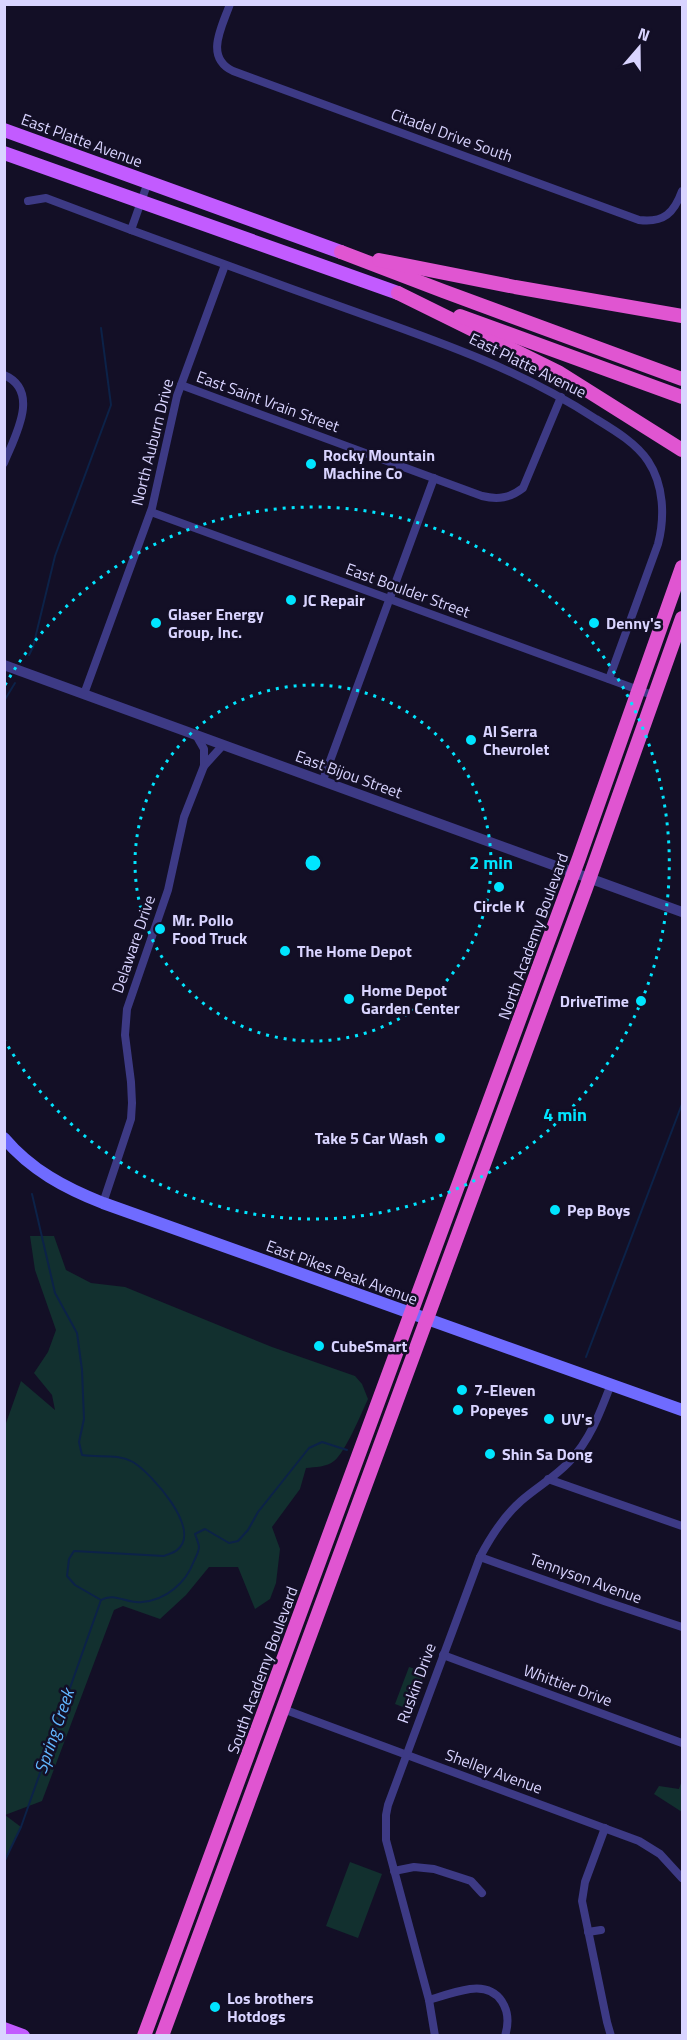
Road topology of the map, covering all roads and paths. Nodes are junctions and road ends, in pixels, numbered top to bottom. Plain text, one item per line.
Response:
1 (230, 4) edge
2 (4, 130) edge
3 (4, 153) edge
4 (148, 182) junction
5 (682, 190) edge
6 (28, 201) dead end
7 (140, 203) junction
8 (130, 230) junction
9 (341, 252) junction
10 (225, 265) junction
11 (399, 294) junction
12 (682, 316) edge
13 (4, 375) edge
14 (682, 379) edge
15 (181, 385) junction
16 (561, 397) junction
17 (682, 397) edge
18 (682, 450) edge
19 (4, 463) edge
20 (434, 478) junction
21 (151, 512) junction
22 (682, 567) edge
23 (389, 599) junction
24 (682, 618) edge
25 (4, 665) edge
26 (609, 679) junction
27 (639, 690) junction
28 (84, 694) junction
29 (655, 696) junction
30 (196, 735) junction
31 (223, 745) junction
32 (204, 766) junction
33 (323, 780) junction
34 (574, 872) junction
35 (590, 877) junction
36 (682, 912) edge
37 (4, 1138) edge
38 (103, 1203) junction
39 (410, 1315) junction
40 (426, 1320) junction
41 (611, 1384) junction
42 (682, 1410) edge
43 (548, 1479) junction
44 (682, 1526) edge
45 (480, 1557) junction
46 (682, 1627) edge
47 (443, 1655) junction
48 (283, 1709) junction
49 (682, 1743) edge
50 (406, 1754) junction
51 (605, 1828) junction
52 (394, 1871) junction
53 (682, 1878) edge
54 (482, 1893) dead end
55 (601, 1930) dead end
56 (588, 1932) junction
57 (429, 2000) junction
58 (4, 2029) edge
59 (22, 2035) edge
60 (144, 2036) edge
61 (162, 2036) edge
62 (435, 2036) edge
63 (505, 2036) edge
64 (611, 2036) edge

1 - 5 street, Citadel Drive South
2 - 4 main road, East Platte Avenue
3 - 7 main road, East Platte Avenue
4 - 7 street, East Platte Avenue
4 - 9 main road, East Platte Avenue
6 - 8 street, East Platte Avenue
7 - 8 street, East Platte Avenue
7 - 11 main road, East Platte Avenue
8 - 10 street, East Platte Avenue
9 - 12 highway
9 - 14 highway, East Platte Avenue
10 - 15 street, North Auburn Drive
10 - 16 street, East Platte Avenue
11 - 17 highway, East Platte Avenue
11 - 18 highway
13 - 19 street
15 - 20 street, East Saint Vrain Street
15 - 21 street, North Auburn Drive
16 - 20 street, East Saint Vrain Street
16 - 26 street, East Platte Avenue
20 - 23 street
21 - 23 street, East Boulder Street
21 - 28 street, North Auburn Drive
22 - 27 highway, North Academy Boulevard
23 - 26 street, East Boulder Street
23 - 33 street
24 - 29 highway, North Academy Boulevard
25 - 28 street, East Bijou Street
26 - 27 street, East Boulder Street
27 - 29 street, East Boulder Street
27 - 34 highway, North Academy Boulevard
28 - 30 street, East Bijou Street
29 - 35 highway, North Academy Boulevard
30 - 31 street, East Bijou Street
30 - 32 street
31 - 32 street, Delaware Drive
31 - 33 street, East Bijou Street
32 - 38 street, Delaware Drive
33 - 34 street, East Bijou Street
34 - 35 street, East Bijou Street
34 - 39 highway, North Academy Boulevard
35 - 36 street, East Bijou Street
35 - 40 highway, North Academy Boulevard
37 - 38 main road, East Pikes Peak Avenue
38 - 39 main road, East Pikes Peak Avenue
39 - 40 main road, East Pikes Peak Avenue
39 - 60 highway, South Academy Boulevard
40 - 41 main road, East Pikes Peak Avenue
40 - 48 highway, South Academy Boulevard
41 - 42 main road, East Pikes Peak Avenue
41 - 43 street, Ruskin Drive
43 - 44 street
43 - 45 street, Ruskin Drive
45 - 46 street, Tennyson Avenue
45 - 47 street, Ruskin Drive
47 - 49 street, Whittier Drive
47 - 50 street, Ruskin Drive
48 - 50 street, Shelley Avenue
48 - 61 highway, South Academy Boulevard
50 - 51 street, Shelley Avenue
50 - 52 street, Ruskin Drive
51 - 53 street, Shelley Avenue
51 - 56 street
52 - 54 street
52 - 57 street, Ruskin Drive
55 - 56 street
56 - 64 street
57 - 62 street, Ruskin Drive
57 - 63 street
58 - 59 main road

